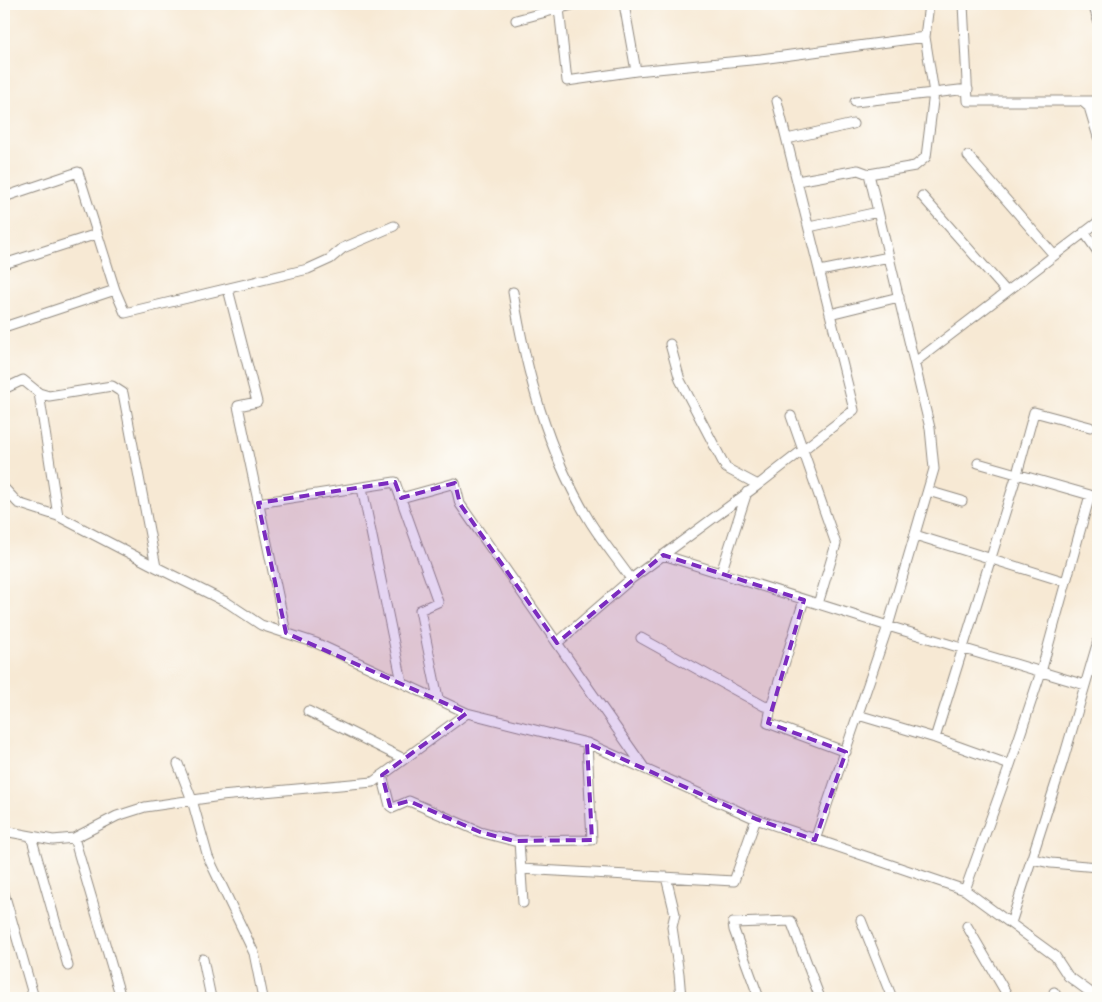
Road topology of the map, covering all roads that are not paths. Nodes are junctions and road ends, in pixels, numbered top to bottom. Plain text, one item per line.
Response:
1 (575, 4) edge
2 (624, 4) edge
3 (928, 4) edge
4 (963, 4) edge
5 (1093, 4) edge
6 (559, 8) junction
7 (516, 20) dead end
8 (1098, 20) edge
9 (925, 36) junction
10 (636, 71) junction
11 (968, 89) junction
12 (934, 93) junction
13 (1082, 100) junction
14 (1098, 100) edge
15 (777, 101) dead end
16 (855, 102) dead end
17 (853, 124) dead end
18 (1098, 137) edge
19 (787, 139) junction
20 (968, 156) dead end
21 (868, 174) junction
22 (798, 181) junction
23 (922, 196) dead end
24 (4, 197) edge
25 (878, 212) junction
26 (1098, 222) edge
27 (394, 226) dead end
28 (809, 227) junction
29 (1084, 232) junction
30 (97, 234) junction
31 (1098, 252) edge
32 (1054, 255) junction
33 (889, 257) junction
34 (4, 264) edge
35 (820, 271) junction
36 (228, 289) junction
37 (114, 290) junction
38 (1006, 291) junction
39 (513, 292) dead end
40 (899, 297) junction
41 (830, 314) junction
42 (4, 327) edge
43 (670, 344) dead end
44 (915, 362) junction
45 (4, 390) edge
46 (38, 393) junction
47 (791, 416) dead end
48 (1090, 428) dead end
49 (803, 449) junction
50 (978, 463) dead end
51 (1017, 474) junction
52 (758, 484) junction
53 (4, 488) edge
54 (362, 488) junction
55 (928, 491) junction
56 (747, 492) junction
57 (401, 498) junction
58 (962, 501) dead end
59 (258, 502) junction
60 (58, 516) junction
61 (915, 535) junction
62 (664, 555) junction
63 (991, 558) junction
64 (156, 567) junction
65 (721, 573) junction
66 (631, 579) junction
67 (1066, 582) junction
68 (804, 600) junction
69 (818, 604) junction
70 (888, 626) junction
71 (286, 633) junction
72 (641, 638) dead end
73 (1098, 641) edge
74 (557, 643) junction
75 (964, 649) junction
76 (1041, 672) junction
77 (402, 682) junction
78 (1085, 685) junction
79 (438, 698) junction
80 (770, 707) junction
81 (308, 711) dead end
82 (467, 712) junction
83 (858, 715) junction
84 (935, 738) junction
85 (587, 743) junction
86 (846, 752) junction
87 (404, 759) junction
88 (178, 764) dead end
89 (1010, 766) junction
90 (645, 769) junction
91 (382, 775) junction
92 (192, 800) junction
93 (756, 819) junction
94 (4, 831) edge
95 (31, 836) junction
96 (74, 838) junction
97 (815, 840) junction
98 (519, 841) junction
99 (1032, 859) junction
100 (1098, 867) edge
101 (521, 869) junction
102 (666, 877) junction
103 (965, 890) junction
104 (4, 893) edge
105 (523, 904) dead end
106 (861, 920) dead end
107 (1011, 923) junction
108 (966, 926) dead end
109 (204, 959) dead end
110 (68, 966) dead end
111 (34, 998) edge
112 (121, 998) edge
113 (211, 998) edge
114 (263, 998) edge
115 (681, 998) edge
116 (759, 998) edge
117 (820, 998) edge
118 (892, 998) edge
119 (1009, 998) edge
120 (1098, 998) edge

1 - 6 street
2 - 10 street
3 - 9 street
4 - 11 street
5 - 8 street
6 - 7 street
6 - 10 street
9 - 10 street
9 - 12 street
11 - 12 street
11 - 13 street
12 - 16 street
12 - 21 street
13 - 14 street
13 - 18 street
15 - 19 street
17 - 19 street
19 - 22 street
20 - 32 street
21 - 22 street
21 - 25 street
22 - 28 street
23 - 38 street
24 - 30 street
25 - 28 street
25 - 33 street
26 - 29 street
27 - 36 street
28 - 35 street
29 - 31 street
29 - 32 street
30 - 34 street
30 - 37 street
32 - 38 street
33 - 35 street
33 - 40 street
35 - 41 street
36 - 37 street
36 - 59 street
37 - 42 street
38 - 44 street
39 - 66 street
40 - 41 street
40 - 44 street
41 - 49 street
43 - 52 street
44 - 55 street
45 - 46 street
46 - 60 street
46 - 64 street
47 - 49 street
48 - 51 street
49 - 52 street
49 - 69 street
50 - 51 street
51 - 63 street
51 - 67 street
52 - 56 street
53 - 60 street
54 - 57 street
54 - 59 street
54 - 77 street
55 - 58 street
55 - 61 street
56 - 62 street
56 - 65 street
57 - 74 street
57 - 79 street
59 - 71 street
60 - 64 street
61 - 63 street
61 - 70 street
62 - 65 street
62 - 66 street
63 - 67 street
63 - 75 street
64 - 71 street
65 - 68 street
66 - 74 street
67 - 76 street
68 - 69 street
68 - 80 street
69 - 70 street
70 - 75 street
70 - 83 street
71 - 77 street
72 - 80 street
73 - 78 street
74 - 90 street
75 - 76 street
75 - 84 street
76 - 78 street
76 - 89 street
77 - 79 street
78 - 99 street
79 - 82 street
80 - 86 street
81 - 87 street
82 - 85 street
82 - 87 street
83 - 84 street
83 - 86 street
84 - 89 street
85 - 90 street
85 - 98 street
86 - 97 street
87 - 91 street
88 - 92 street
89 - 103 street
90 - 93 street
91 - 92 street
91 - 98 street
92 - 96 street
92 - 114 street
93 - 97 street
93 - 102 street
94 - 95 street
95 - 96 street
95 - 110 street
96 - 112 street
97 - 103 street
98 - 101 street
99 - 100 street
99 - 107 street
101 - 102 street
101 - 105 street
102 - 115 street
103 - 107 street
104 - 111 street
106 - 118 street
107 - 120 street
108 - 119 street
109 - 113 street
116 - 117 street

